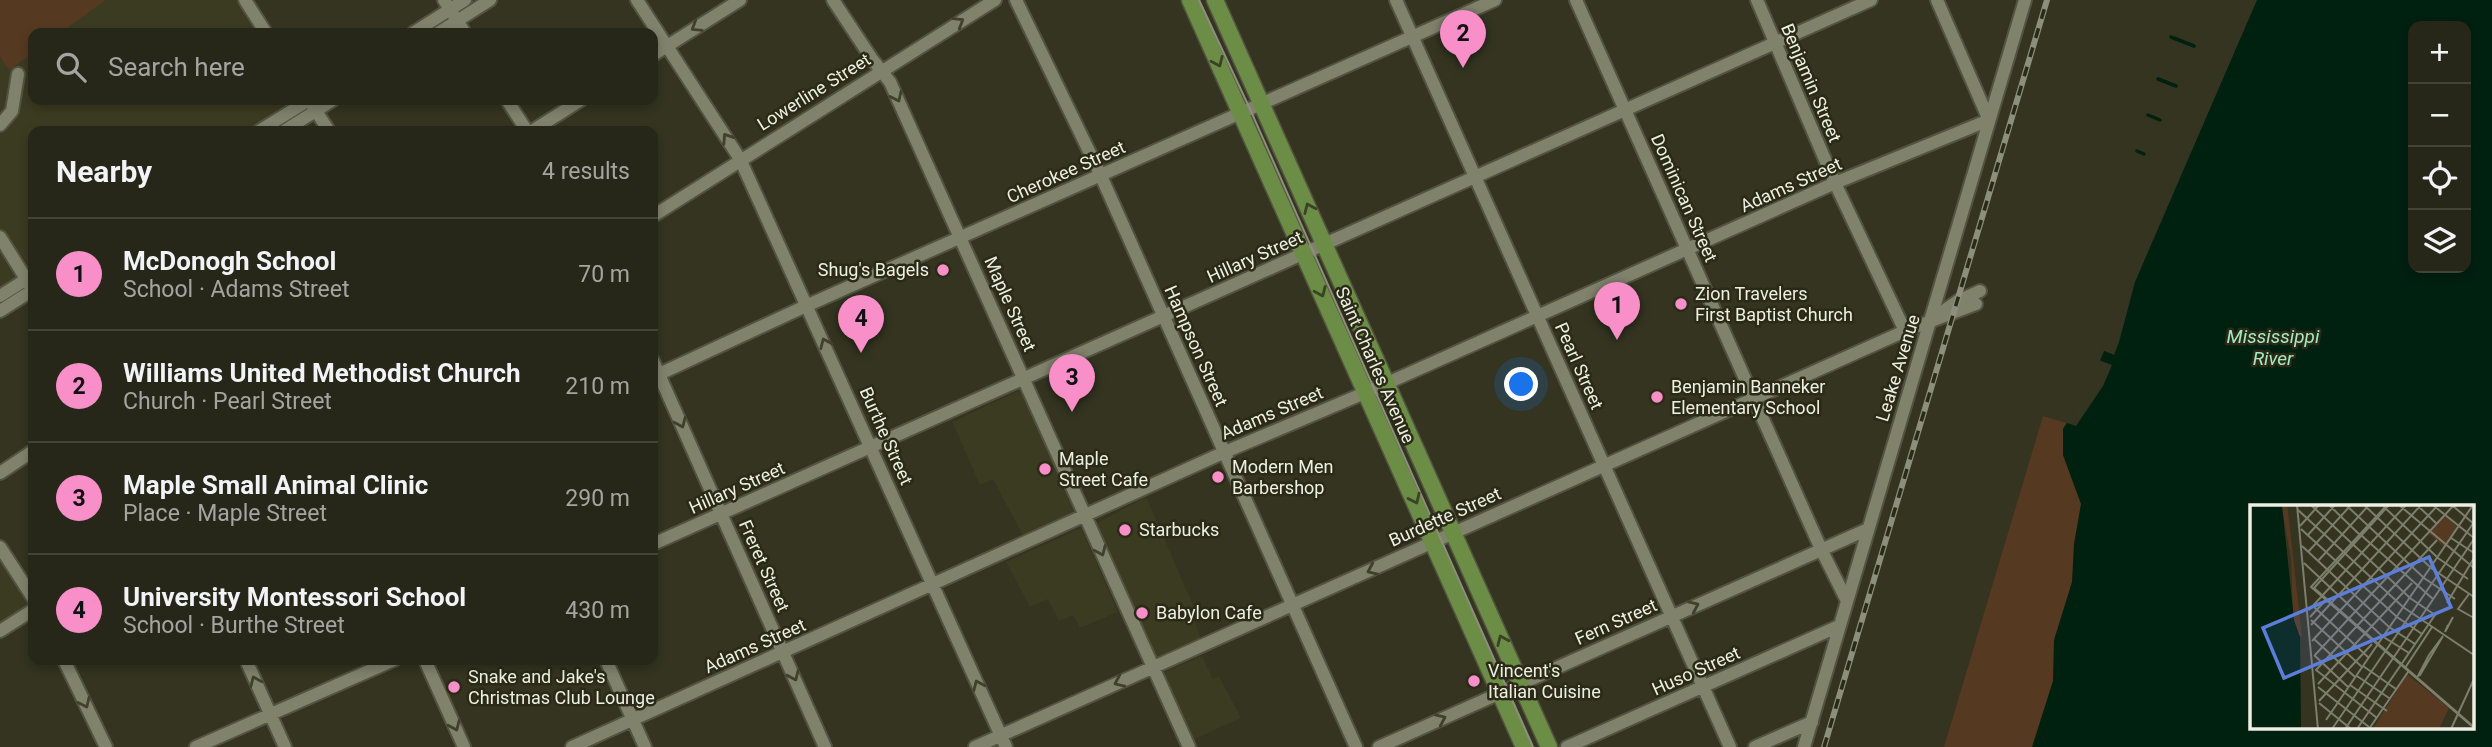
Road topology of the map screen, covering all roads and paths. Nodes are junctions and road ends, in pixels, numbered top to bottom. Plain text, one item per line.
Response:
1 (245, 0) edge
2 (465, 0) edge
3 (490, 0) edge
4 (637, 0) edge
5 (740, 0) edge
6 (833, 0) edge
7 (995, 0) edge
8 (1016, 0) edge
9 (1190, 0) edge
10 (1215, 0) edge
11 (1396, 0) edge
12 (1495, 0) edge
13 (1576, 0) edge
14 (1757, 0) edge
15 (1871, 0) edge
16 (1937, 0) edge
17 (2025, 0) edge
18 (450, 10) edge
19 (263, 28) edge
20 (421, 28) edge
21 (441, 28) edge
22 (462, 28) edge
23 (655, 28) edge
24 (658, 32) edge
25 (1412, 37) junction
26 (1775, 43) junction
27 (667, 46) junction
28 (658, 52) edge
29 (882, 70) junction
30 (18, 74) dead end
31 (1262, 104) junction
32 (307, 105) edge
33 (309, 105) edge
34 (312, 105) edge
35 (511, 105) edge
36 (573, 105) edge
37 (1625, 109) junction
38 (1241, 113) junction
39 (1989, 120) junction
40 (0, 125) edge
41 (268, 126) edge
42 (289, 126) edge
43 (326, 126) edge
44 (525, 126) edge
45 (537, 126) edge
46 (740, 159) junction
47 (1475, 175) junction
48 (1101, 176) junction
49 (1835, 183) junction
50 (658, 213) edge
51 (0, 237) edge
52 (961, 238) junction
53 (1325, 245) junction
54 (1688, 249) junction
55 (1303, 254) junction
56 (28, 278) edge
57 (28, 286) edge
58 (28, 287) edge
59 (0, 296) edge
60 (1978, 298) dead end
61 (808, 305) junction
62 (0, 311) edge
63 (1538, 316) junction
64 (1164, 317) junction
65 (1930, 320) junction
66 (1905, 331) junction
67 (658, 375) edge
68 (1024, 379) junction
69 (658, 380) edge
70 (1385, 383) junction
71 (1366, 392) junction
72 (1754, 398) junction
73 (872, 447) junction
74 (1225, 452) junction
75 (28, 454) edge
76 (1604, 466) junction
77 (0, 472) edge
78 (722, 514) junction
79 (1086, 516) junction
80 (1868, 529) junction
81 (1453, 533) junction
82 (658, 542) edge
83 (1434, 542) junction
84 (0, 547) edge
85 (1821, 549) junction
86 (933, 585) junction
87 (28, 590) edge
88 (1847, 601) junction
89 (1293, 605) junction
90 (28, 613) edge
91 (1671, 616) junction
92 (1839, 626) junction
93 (0, 631) edge
94 (783, 653) junction
95 (66, 665) edge
96 (248, 665) edge
97 (383, 665) edge
98 (427, 665) edge
99 (608, 665) edge
100 (1153, 667) junction
101 (1521, 683) junction
102 (1703, 687) junction
103 (1501, 692) junction
104 (270, 714) junction
105 (633, 720) junction
106 (1812, 722) junction
107 (1003, 741) edge
108 (106, 747) edge
109 (196, 747) edge
110 (285, 747) edge
111 (464, 747) edge
112 (572, 747) edge
113 (645, 747) edge
114 (825, 747) edge
115 (975, 747) edge
116 (1189, 747) edge
117 (1356, 747) edge
118 (1379, 747) edge
119 (1524, 747) edge
120 (1549, 747) edge
121 (1567, 747) edge
122 (1730, 747) edge
123 (1755, 747) edge
124 (1804, 747) edge

1 - 19 street
2 - 18 street
3 - 18 street
4 - 23 street, Burthe Street
5 -> 27 street
6 - 29 street, Maple Street
29 -> 7 street, Lowerline Street
8 - 48 street, Hampson Street
9 -> 38 main road, Saint Charles Avenue
10 - 31 main road, Saint Charles Avenue
11 - 25 street, Pearl Street
12 - 25 street, Cherokee Street
13 - 37 street, Dominican Street
14 - 26 street, Benjamin Street
15 - 26 street, Hillary Street
16 - 39 street
17 - 39 street, Leake Avenue
18 - 20 street
18 - 21 street
18 - 22 street
24 - 27 street, Burthe Street
25 - 31 street, Cherokee Street
25 - 47 street, Pearl Street
26 - 37 street, Hillary Street
26 - 49 street, Benjamin Street
27 - 28 street
46 -> 27 street, Burthe Street
29 - 46 street, Lowerline Street
29 -> 52 street, Maple Street
30 - 40 street
31 - 38 street, Cherokee Street
53 -> 31 main road, Saint Charles Avenue
32 - 41 street
33 - 42 street
34 - 43 street
35 - 44 street
36 - 45 street
37 - 47 street, Hillary Street
37 - 54 street, Dominican Street
38 - 48 street, Cherokee Street
38 - 55 main road, Saint Charles Avenue
39 - 49 street, Adams Street
39 - 65 street, Leake Avenue
46 - 50 street, Lowerline Street
46 - 61 street, Burthe Street
47 - 53 street, Hillary Street
47 - 63 street, Pearl Street
48 - 52 street, Cherokee Street
48 - 64 street, Hampson Street
49 - 54 street, Adams Street
49 - 66 street, Benjamin Street
51 - 56 street
52 - 61 street, Cherokee Street
52 - 68 street, Maple Street
53 - 55 street, Hillary Street
53 - 70 main road, Saint Charles Avenue
54 - 63 street, Adams Street
54 - 72 street, Dominican Street
55 - 64 street, Hillary Street
55 -> 71 main road, Saint Charles Avenue
57 - 59 street
58 - 62 street
60 - 65 street, Burdette Street
61 - 67 street, Cherokee Street
73 -> 61 street, Burthe Street
63 - 70 street, Adams Street
63 - 76 street, Pearl Street
64 - 68 street, Hillary Street
64 - 74 street, Hampson Street
65 - 66 street, Burdette Street
65 - 80 street, Leake Avenue
66 - 72 street, Burdette Street
68 - 73 street, Hillary Street
68 - 79 street, Maple Street
69 -> 78 street, Freret Street
70 - 71 street, Adams Street
70 - 81 main road, Saint Charles Avenue
71 - 74 street, Adams Street
71 -> 83 main road, Saint Charles Avenue
72 - 76 street, Burdette Street
72 - 85 street, Dominican Street
73 - 78 street, Hillary Street
73 - 86 street, Burthe Street
74 - 79 street, Adams Street
74 - 89 street, Hampson Street
75 - 77 street
76 - 81 street, Burdette Street
76 - 91 street, Pearl Street
78 - 82 street, Hillary Street
78 - 94 street, Freret Street
79 - 86 street, Adams Street
79 -> 100 street, Maple Street
80 - 85 street, Fern Street
80 - 88 street, Leake Avenue
81 - 83 street, Burdette Street
101 -> 81 main road, Saint Charles Avenue
83 -> 89 street, Burdette Street
83 - 103 main road, Saint Charles Avenue
84 - 87 street
85 - 88 street, Dominican Street
91 -> 85 street, Fern Street
86 - 94 street, Adams Street
107 -> 86 street, Burthe Street
88 - 92 street, Leake Avenue
89 - 100 street, Burdette Street
89 - 117 street, Hampson Street
90 - 93 street
91 - 101 street, Fern Street
91 - 102 street, Pearl Street
92 - 102 street, Huso Street
92 - 106 street, Leake Avenue
94 - 105 street, Adams Street
94 -> 114 street, Freret Street
95 -> 108 street
104 -> 96 street
97 - 104 street
98 -> 111 street
99 - 105 street
100 -> 107 street, Burdette Street
100 - 116 street, Maple Street
101 - 103 street, Fern Street
101 - 120 main road, Saint Charles Avenue
102 - 121 street, Huso Street
102 - 122 street, Pearl Street
118 -> 103 street, Fern Street
103 - 119 main road, Saint Charles Avenue
104 - 109 street
104 - 110 street
105 - 112 street, Adams Street
105 - 113 street
106 - 123 street
106 - 124 street, Leake Avenue
107 - 115 street, Burdette Street

